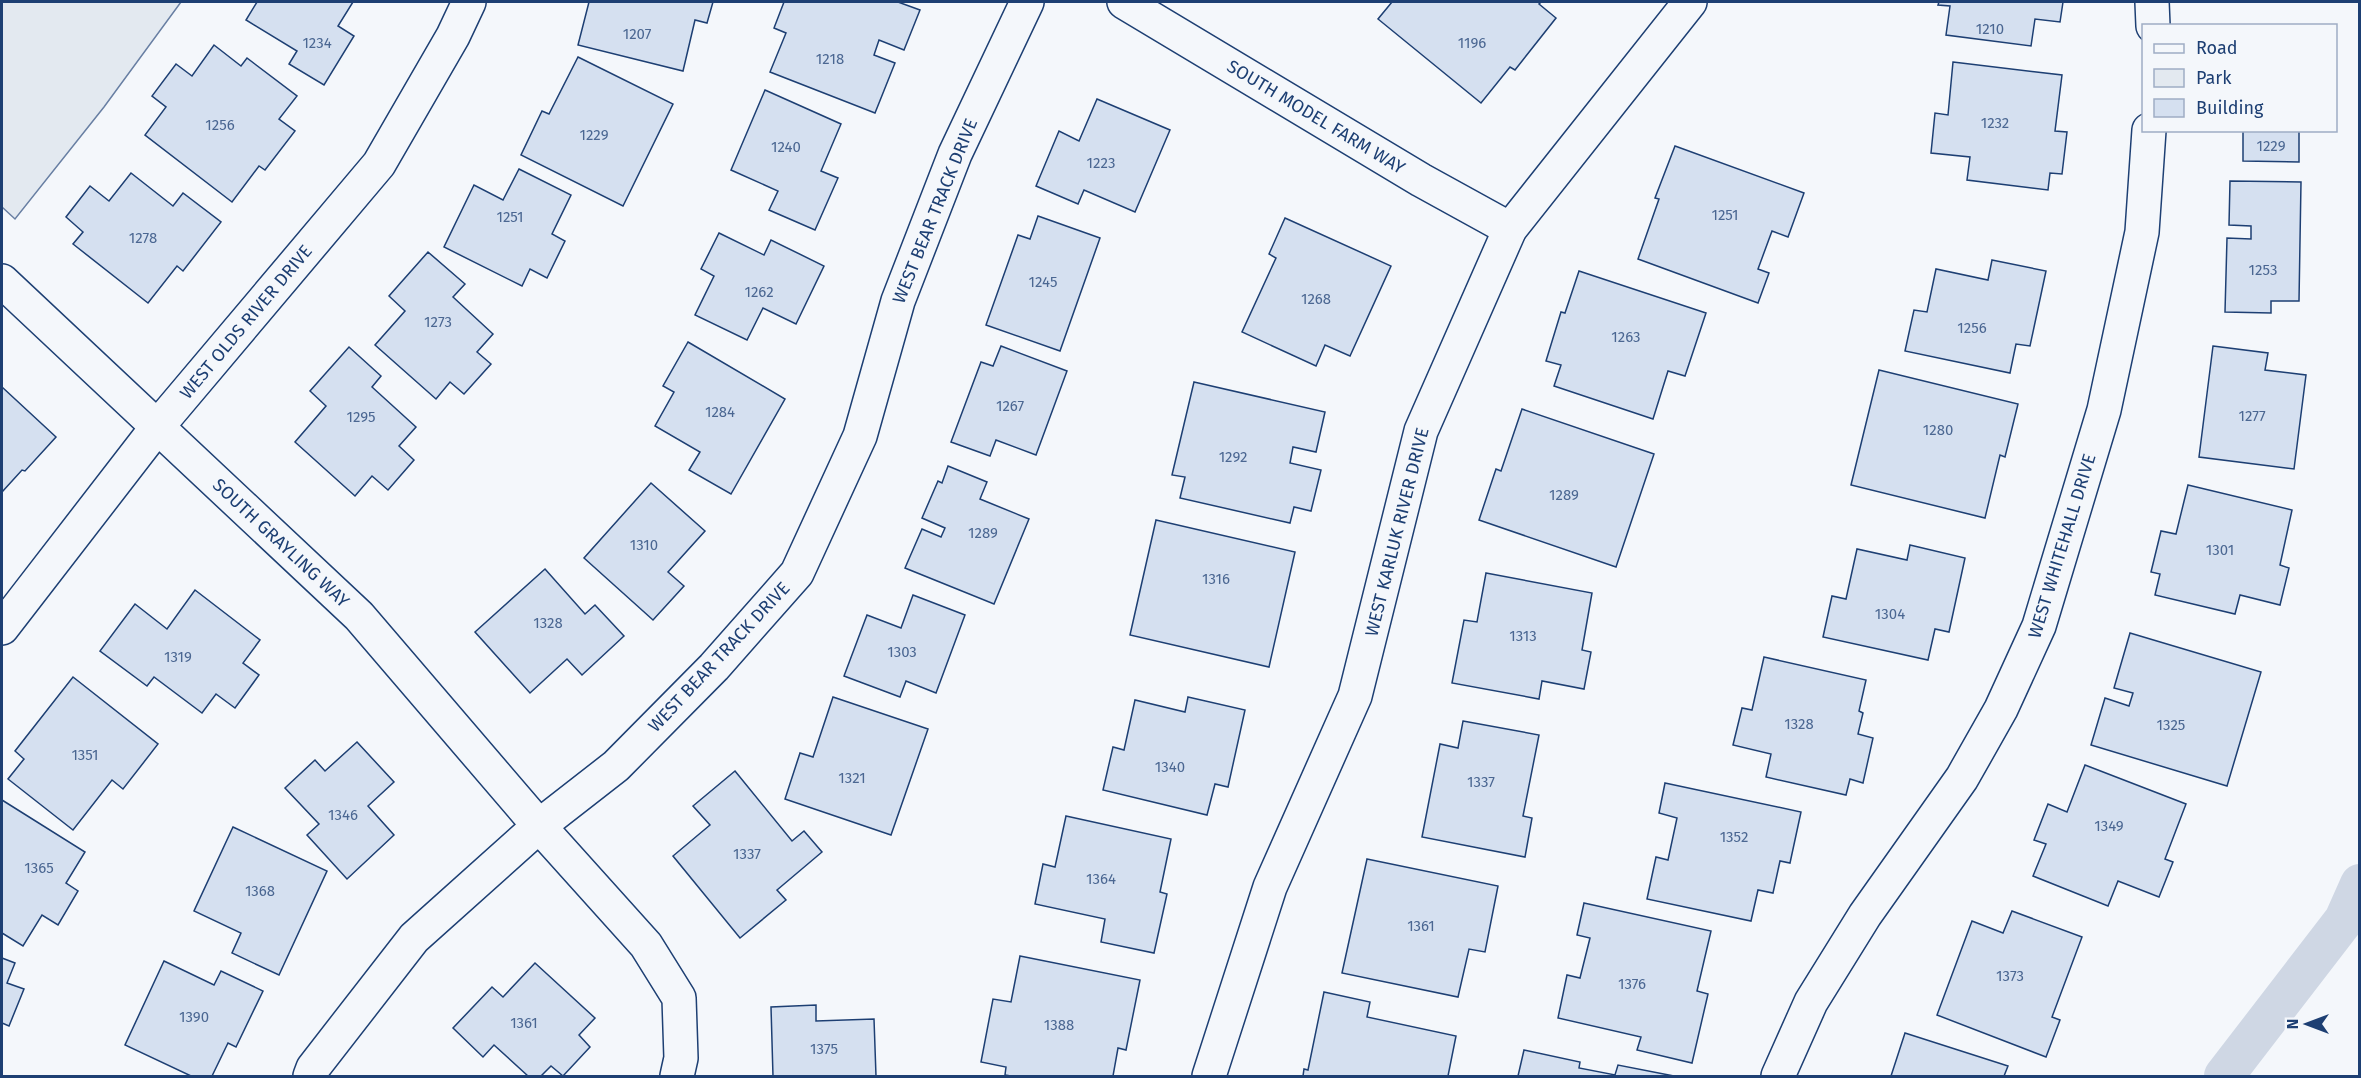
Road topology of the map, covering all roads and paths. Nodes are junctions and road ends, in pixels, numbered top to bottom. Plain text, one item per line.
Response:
1 (469, 2) edge
2 (1027, 2) edge
3 (1124, 2) edge
4 (1690, 2) edge
5 (2152, 2) edge
6 (2153, 24) edge
7 (2149, 132) edge
8 (1510, 229) junction
9 (2, 281) edge
10 (158, 426) junction
11 (2, 628) edge
12 (539, 826) junction
13 (310, 1077) edge
14 (677, 1077) edge
15 (1209, 1077) edge
16 (1778, 1077) edge

1 - 10 street, WEST OLDS RIVER DRIVE
2 - 12 street, WEST BEAR TRACK DRIVE
3 - 8 street, SOUTH MODEL FARM WAY
4 - 8 street, WEST KARLUK RIVER DRIVE
5 - 6 street
7 - 16 street, WEST WHITEHALL DRIVE
8 - 15 street, WEST KARLUK RIVER DRIVE
9 - 10 street, SOUTH GRAYLING WAY
10 - 11 street, WEST OLDS RIVER DRIVE
10 - 12 street, SOUTH GRAYLING WAY
12 - 13 street, WEST BEAR TRACK DRIVE
12 - 14 street, SOUTH GRAYLING WAY

